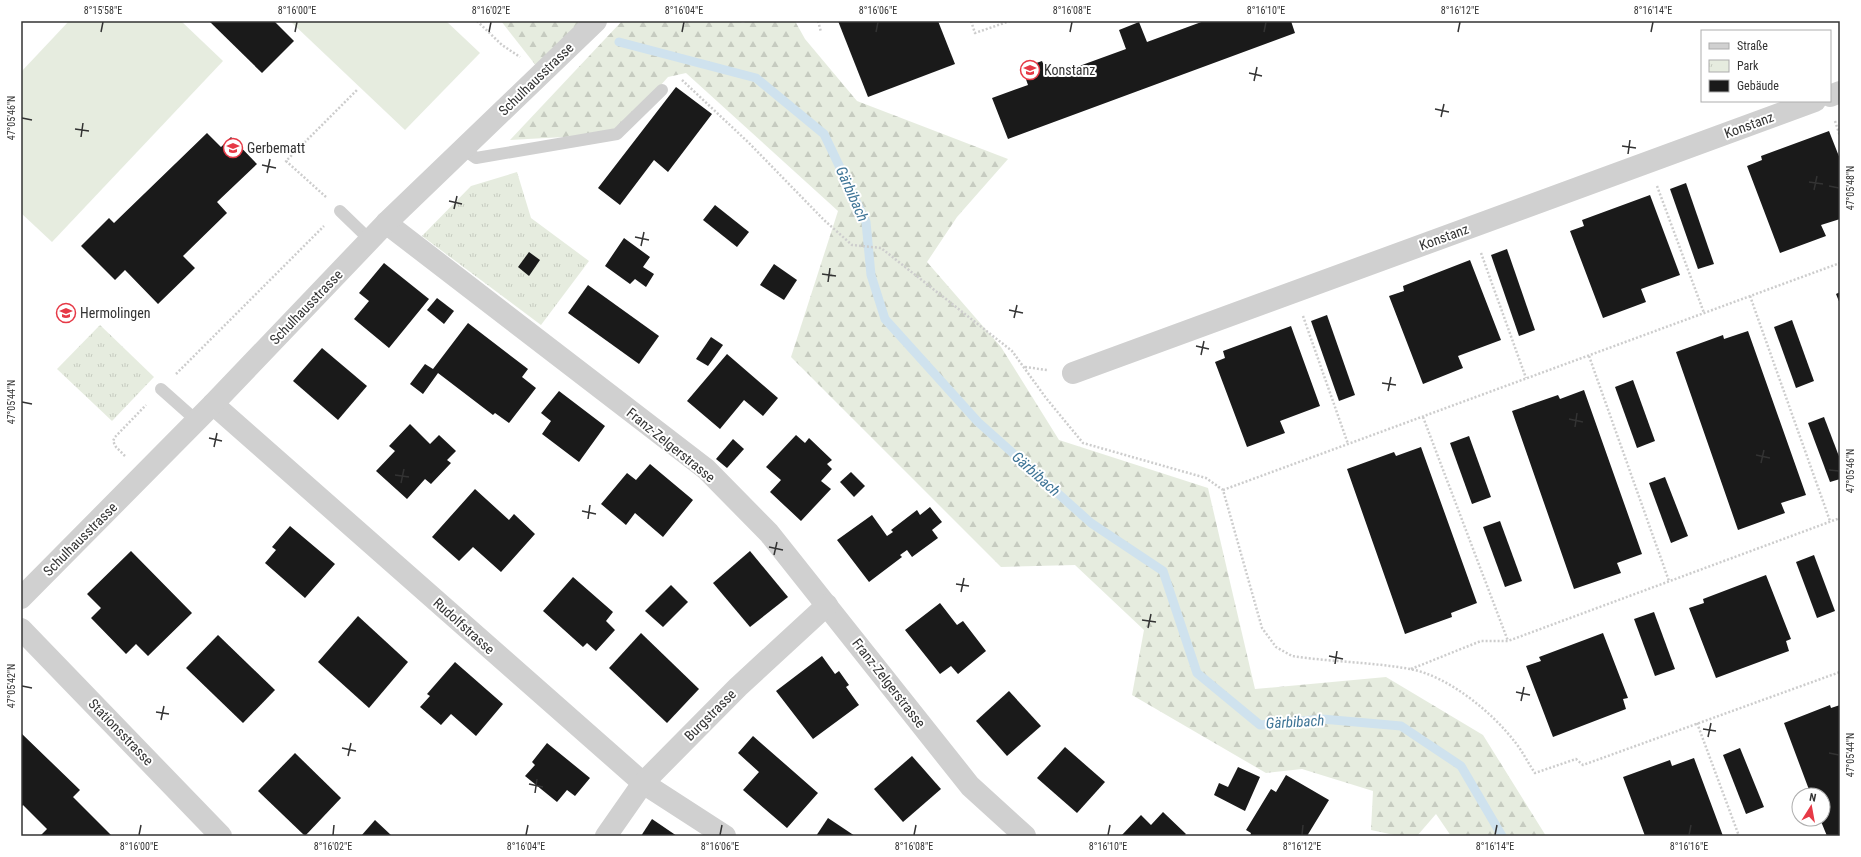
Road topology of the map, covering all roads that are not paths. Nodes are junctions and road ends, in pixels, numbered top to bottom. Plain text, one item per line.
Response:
1 (596, 21) edge
2 (662, 90) road end
3 (1812, 102) edge
4 (463, 149) junction
5 (340, 211) road end
6 (386, 223) junction
7 (370, 240) junction
8 (1073, 373) dead end
9 (161, 389) road end
10 (213, 404) junction
11 (197, 421) junction
12 (21, 598) edge
13 (827, 605) junction
14 (21, 629) edge
15 (642, 783) junction
16 (221, 836) edge
17 (606, 836) edge
18 (725, 836) edge
19 (1025, 836) edge

1 - 4 street, Schulhausstrasse
2 - 4 lane
3 - 8 street, Konstanz
4 - 6 street, Schulhausstrasse
5 - 7 lane
6 - 7 street, Schulhausstrasse
6 - 13 street, Franz-Zelgerstrasse
7 - 10 street, Schulhausstrasse
9 - 11 lane
10 - 11 street, Schulhausstrasse
10 - 15 street, Rudolfstrasse
11 - 12 street, Schulhausstrasse
13 - 15 street, Burgstrasse
13 - 19 street, Franz-Zelgerstrasse
14 - 16 street, Stationsstrasse
15 - 17 street, Burgstrasse
15 - 18 street, Rudolfstrasse

